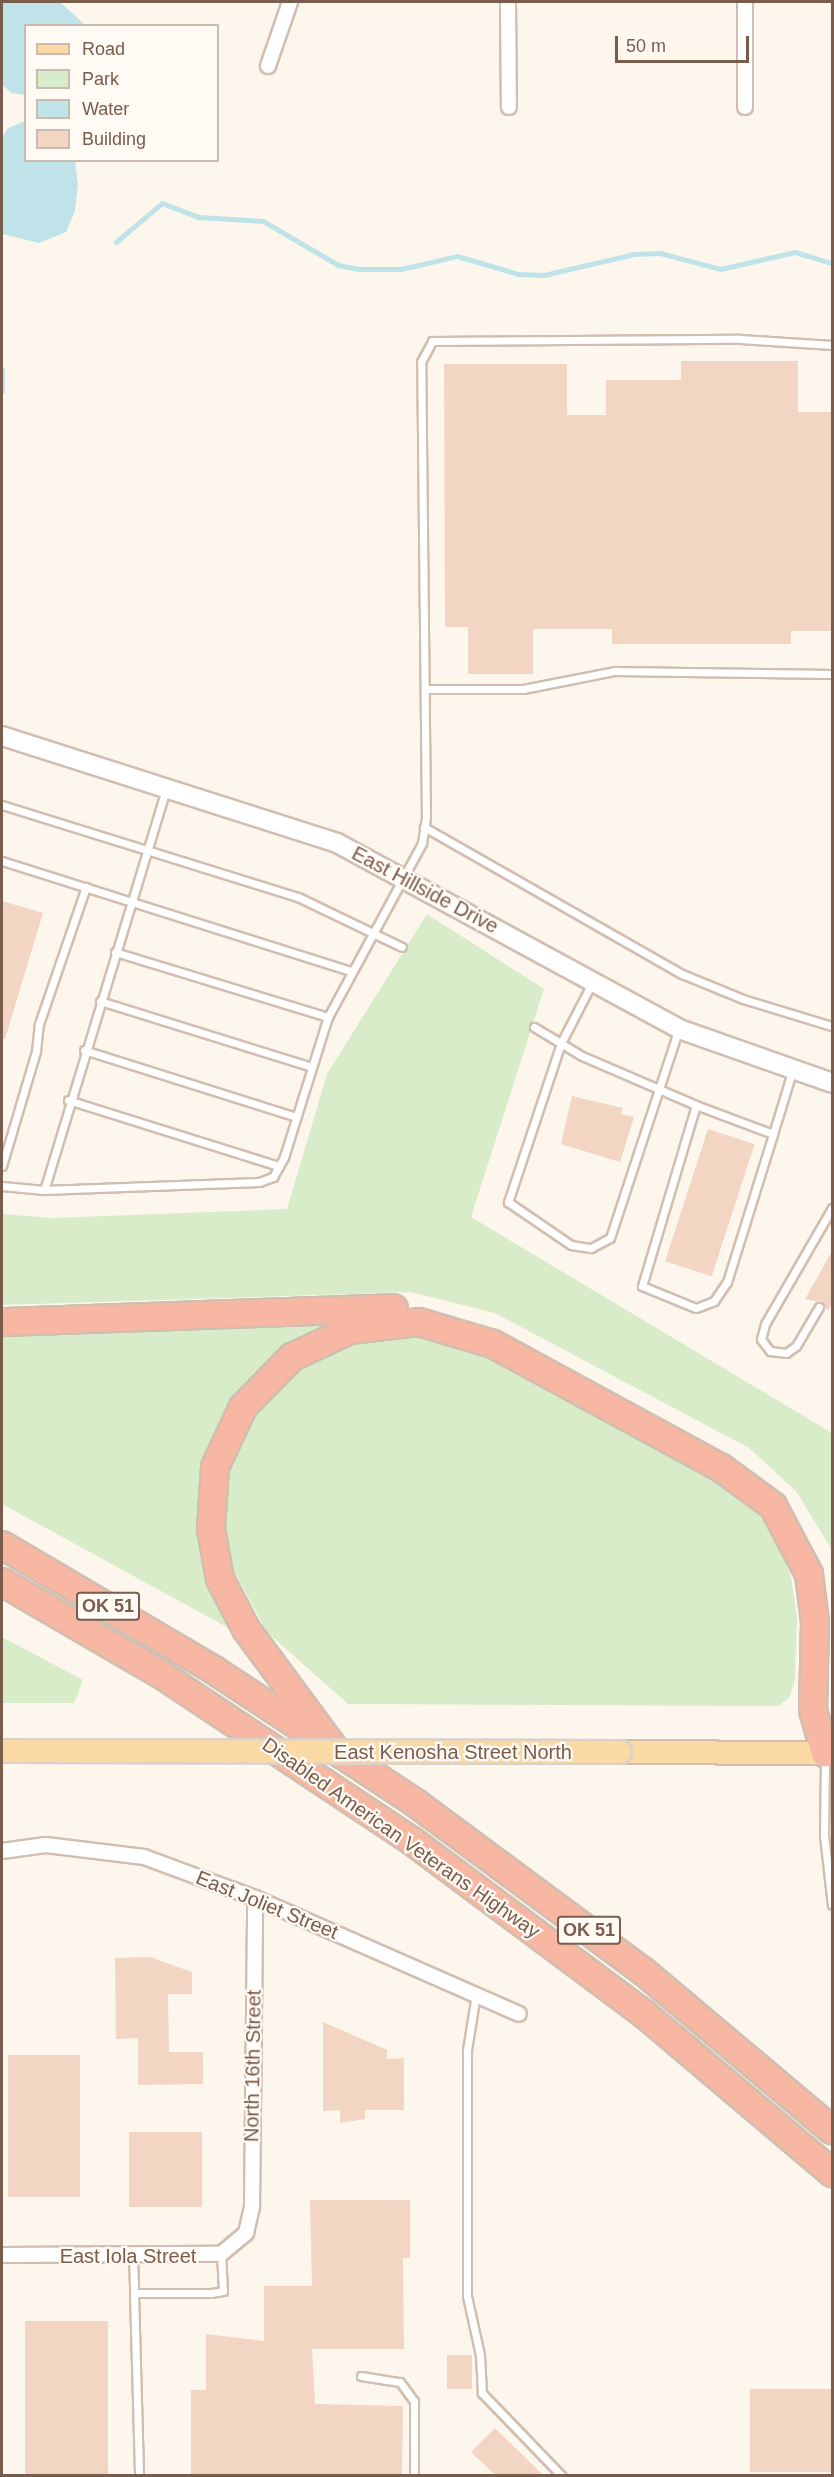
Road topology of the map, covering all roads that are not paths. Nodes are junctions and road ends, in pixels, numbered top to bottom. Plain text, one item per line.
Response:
1 (290, 2) edge
2 (508, 2) edge
3 (745, 2) edge
4 (268, 66) dead end
5 (509, 107) dead end
6 (746, 107) dead end
7 (832, 345) edge
8 (832, 674) edge
9 (425, 689) junction
10 (2, 736) edge
11 (167, 787) junction
12 (2, 805) edge
13 (424, 827) junction
14 (147, 850) junction
15 (2, 861) edge
16 (405, 877) junction
17 (86, 887) junction
18 (131, 901) junction
19 (373, 932) junction
20 (402, 947) dead end
21 (115, 952) junction
22 (351, 970) junction
23 (592, 983) junction
24 (100, 1001) junction
25 (328, 1017) junction
26 (832, 1026) edge
27 (534, 1027) dead end
28 (679, 1029) junction
29 (561, 1042) junction
30 (84, 1050) junction
31 (312, 1067) junction
32 (793, 1070) junction
33 (832, 1083) edge
34 (657, 1088) junction
35 (68, 1100) junction
36 (696, 1105) junction
37 (296, 1118) junction
38 (773, 1134) junction
39 (2, 1166) edge
40 (279, 1166) junction
41 (2, 1186) edge
42 (44, 1190) junction
43 (832, 1208) edge
44 (819, 1307) dead end
45 (2, 1322) edge
46 (2, 1545) edge
47 (2, 1582) edge
48 (333, 1747) junction
49 (2, 1751) edge
50 (829, 1753) edge
51 (2, 1851) edge
52 (830, 1852) edge
53 (255, 1898) junction
54 (832, 1905) edge
55 (476, 1993) junction
56 (519, 2014) dead end
57 (832, 2130) edge
58 (832, 2174) edge
59 (246, 2233) joint
60 (221, 2254) junction
61 (2, 2255) edge
62 (133, 2257) junction
63 (134, 2293) junction
64 (361, 2376) dead end
65 (139, 2475) edge
66 (414, 2475) edge
67 (562, 2475) edge

1 - 4 street
2 - 5 street
3 - 6 street
7 - 9 lane
8 - 9 lane
9 - 13 lane
10 - 11 street, East Hillside Drive
11 - 14 lane
11 - 16 street, East Hillside Drive
12 - 14 lane
13 - 16 lane
13 - 26 lane
14 - 18 lane
14 - 19 lane
15 - 17 lane
16 - 19 lane
16 - 23 street, East Hillside Drive
17 - 18 lane
17 - 39 lane
18 - 21 lane
18 - 22 lane
19 - 20 lane
19 - 22 lane
21 - 24 lane
21 - 25 lane
22 - 25 lane
23 - 28 street, East Hillside Drive
23 - 29 lane
24 - 30 lane
24 - 31 lane
25 - 31 lane
27 - 29 lane
28 - 32 street, East Hillside Drive
28 - 34 lane
29 - 34 lane
29 - 34 lane
30 - 35 lane
30 - 37 lane
31 - 37 lane
32 - 33 street, East Hillside Drive
32 - 38 lane
34 - 36 lane
35 - 40 lane
35 - 42 lane
36 - 38 lane
36 - 38 lane
37 - 40 lane
40 - 42 lane
41 - 42 lane
43 - 44 lane
45 - 50 highway
46 - 48 highway, Disabled American Veterans Highway / OK 51
47 - 58 highway, Disabled American Veterans Highway / OK 51
48 - 50 highway
48 - 57 highway, Disabled American Veterans Highway / OK 51
49 - 50 main road, East Kenosha Street North, bridge
50 - 52 lane
51 - 53 street, East Joliet Street
52 - 54 lane
53 - 55 street, East Joliet Street
53 - 59 street, North 16th Street
55 - 56 street, East Joliet Street
55 - 67 lane
59 - 60 street, East Iola Street
60 - 62 street, East Iola Street
60 - 63 lane
61 - 62 street, East Iola Street
62 - 63 lane
63 - 65 lane
64 - 66 lane

